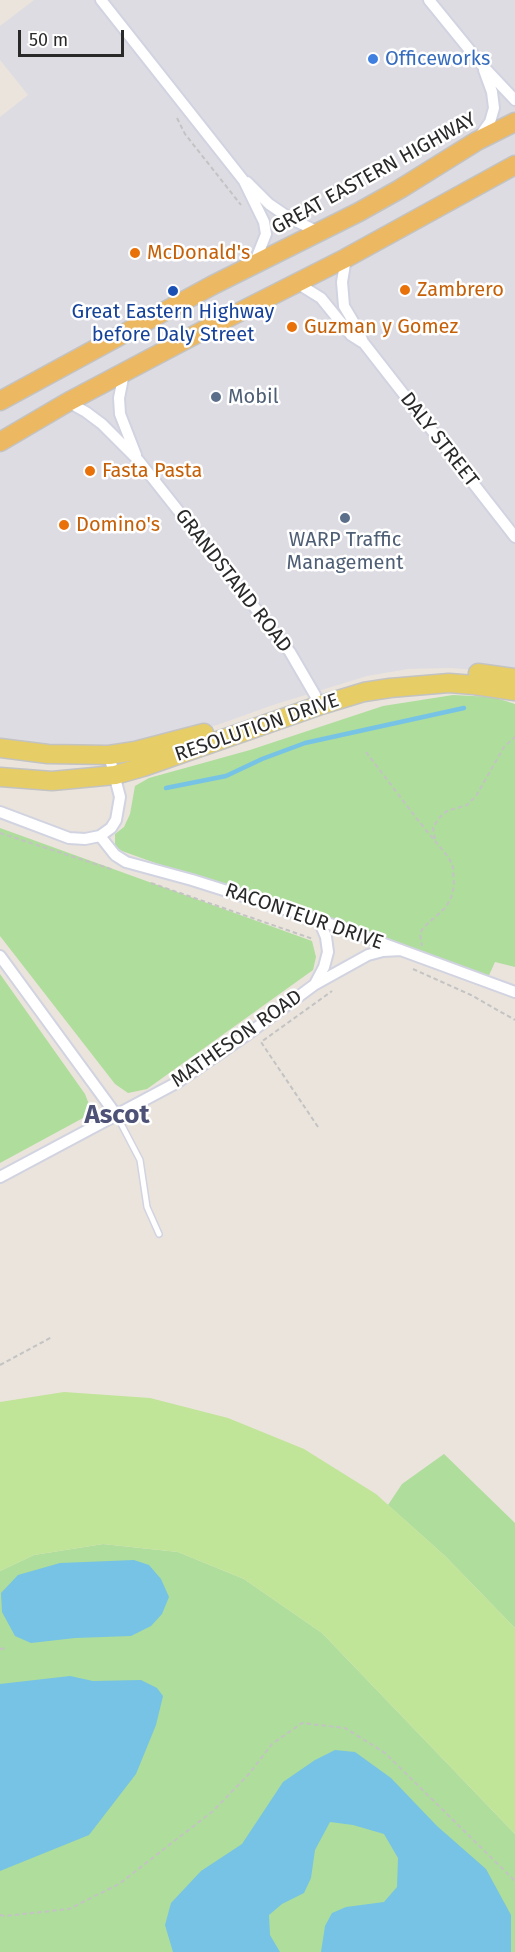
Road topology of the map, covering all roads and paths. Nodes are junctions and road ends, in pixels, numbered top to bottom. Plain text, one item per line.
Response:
1 (101, 0) edge
2 (429, 0) edge
3 (482, 64) junction
4 (515, 100) edge
5 (171, 110) dead end
6 (515, 122) edge
7 (477, 141) junction
8 (515, 165) edge
9 (244, 181) junction
10 (244, 209) dead end
11 (319, 232) junction
12 (346, 258) junction
13 (254, 264) junction
14 (297, 283) junction
15 (363, 342) junction
16 (124, 372) junction
17 (0, 401) edge
18 (68, 402) junction
19 (0, 442) edge
20 (139, 461) junction
21 (515, 537) edge
22 (515, 678) edge
23 (515, 692) edge
24 (317, 700) junction
25 (515, 737) edge
26 (0, 748) edge
27 (366, 752) dead end
28 (109, 755) junction
29 (115, 775) junction
30 (0, 777) edge
31 (0, 812) edge
32 (0, 833) edge
33 (100, 836) junction
34 (438, 845) junction
35 (117, 871) dead end
36 (151, 883) dead end
37 (320, 920) junction
38 (401, 950) junction
39 (328, 952) junction
40 (0, 956) edge
41 (424, 959) junction
42 (410, 968) dead end
43 (314, 985) junction
44 (336, 987) dead end
45 (515, 992) edge
46 (515, 1020) edge
47 (117, 1116) junction
48 (318, 1127) dead end
49 (0, 1177) edge
50 (159, 1234) dead end
51 (52, 1337) dead end
52 (0, 1365) edge
53 (7, 1648) dead end
54 (0, 1649) edge
55 (515, 1881) edge
56 (0, 1915) edge

1 - 9 street
2 - 3 street
3 - 4 street
3 - 7 street
5 - 10 path
6 - 7 highway, GREAT EASTERN HIGHWAY
7 - 11 highway, GREAT EASTERN HIGHWAY
8 - 12 highway
9 - 11 street
9 - 13 street
11 - 13 highway, GREAT EASTERN HIGHWAY
12 - 14 highway
12 - 15 street, DALY STREET
13 - 17 highway, GREAT EASTERN HIGHWAY
14 - 15 street, DALY STREET
14 - 16 highway
15 - 21 street, DALY STREET
16 - 18 highway
16 - 20 street, GRANDSTAND ROAD
18 - 19 highway
18 - 20 street, GRANDSTAND ROAD
20 - 24 street, GRANDSTAND ROAD
22 - 24 main road, RESOLUTION DRIVE
23 - 24 main road, RESOLUTION DRIVE
24 - 28 main road, RESOLUTION DRIVE
24 - 29 main road, RESOLUTION DRIVE
25 - 34 path
26 - 28 main road, RESOLUTION DRIVE
27 - 34 path
28 - 29 street
29 - 30 main road, RESOLUTION DRIVE
29 - 33 street
31 - 33 street
32 - 35 path
33 - 37 street, RACONTEUR DRIVE
34 - 41 path
36 - 39 path
37 - 38 street, RACONTEUR DRIVE
37 - 39 street
38 - 41 street, RACONTEUR DRIVE
38 - 43 street, MATHESON ROAD
39 - 43 street, MATHESON ROAD
40 - 47 street
41 - 45 street, RACONTEUR DRIVE
42 - 46 path
43 - 47 street, MATHESON ROAD
44 - 48 path
47 - 49 street, MATHESON ROAD
47 - 50 lane
51 - 52 path
53 - 54 path
55 - 56 path

